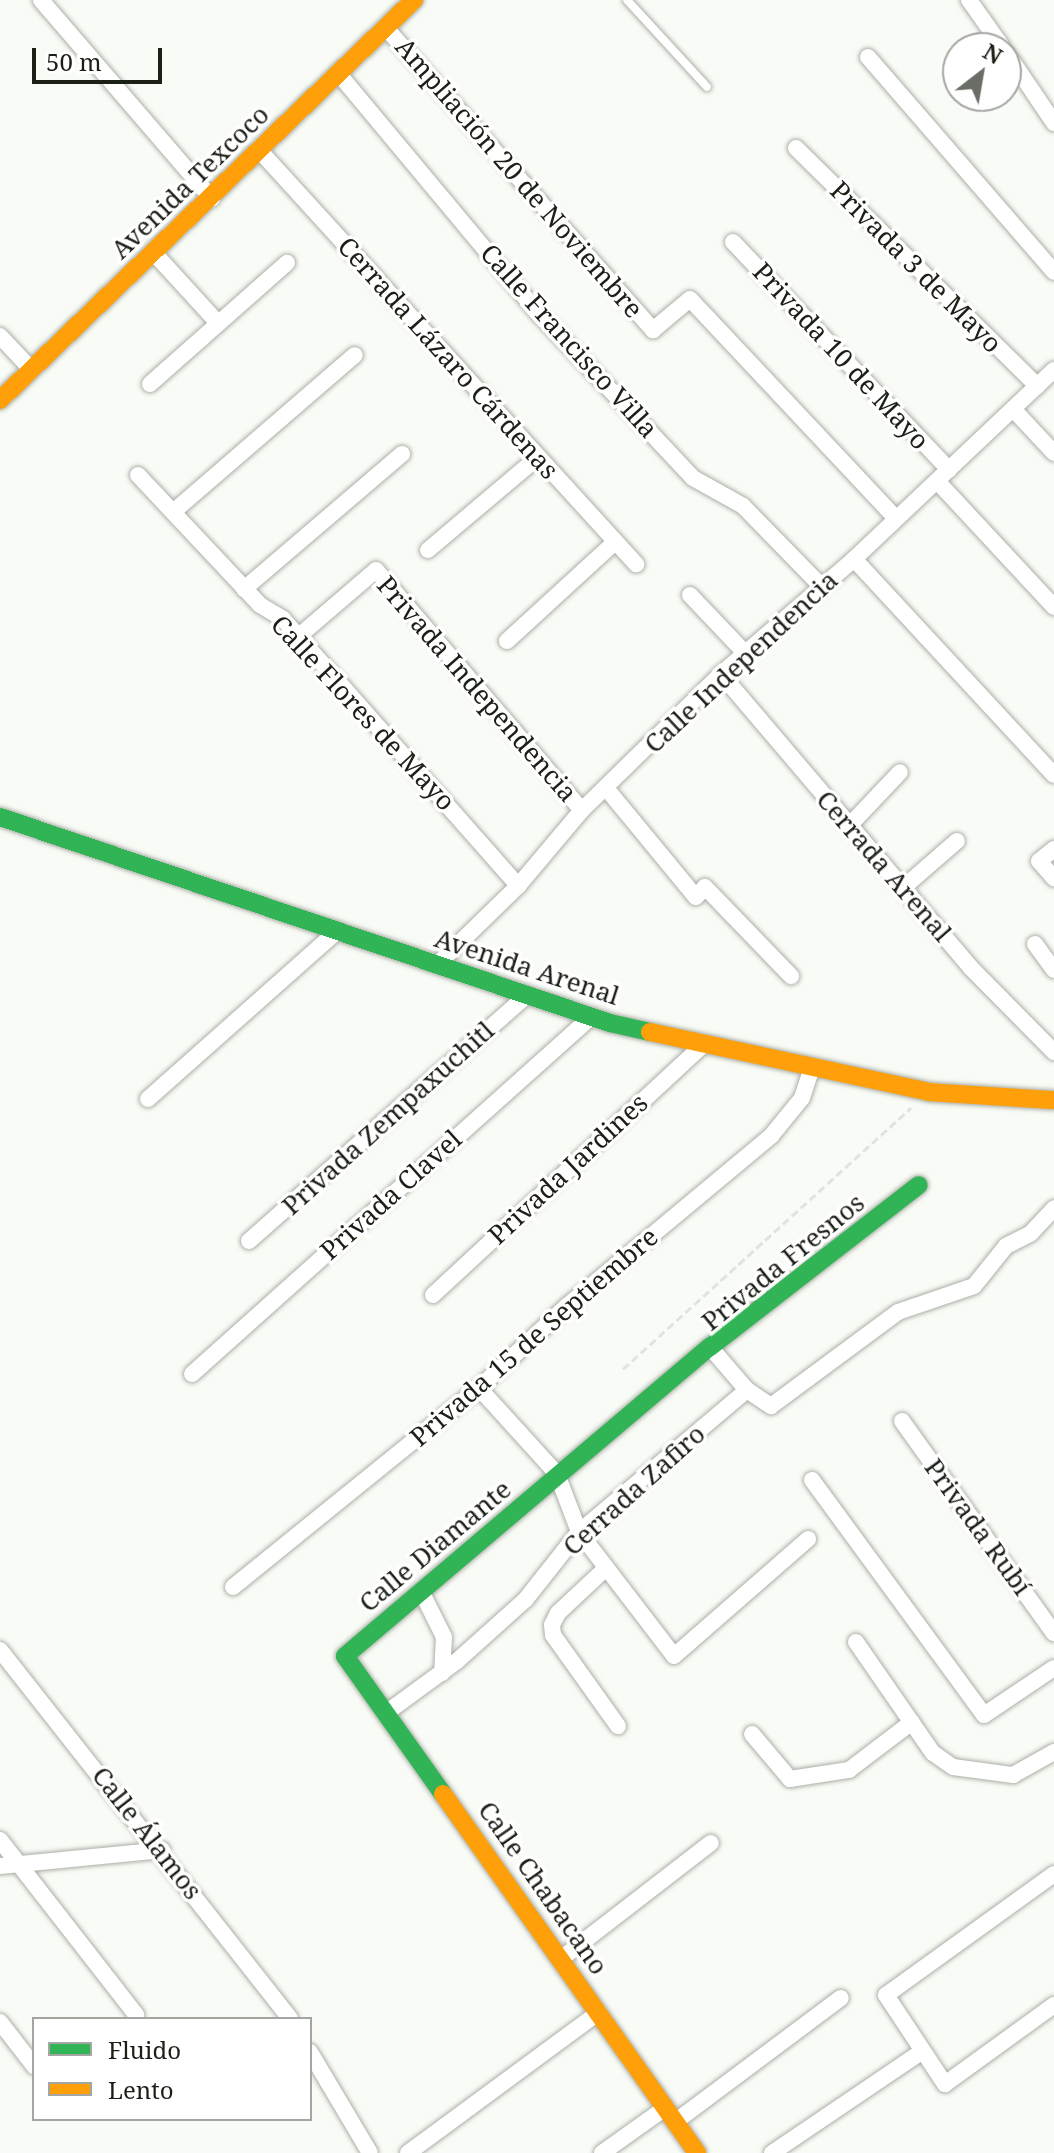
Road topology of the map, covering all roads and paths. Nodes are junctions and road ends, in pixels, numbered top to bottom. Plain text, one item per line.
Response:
1 (41, 0) edge
2 (414, 0) edge
3 (627, 0) edge
4 (969, 0) edge
5 (385, 27) junction
6 (991, 32) edge
7 (868, 57) dead end
8 (338, 73) junction
9 (1022, 76) edge
10 (707, 87) dead end
11 (1054, 123) edge
12 (796, 148) dead end
13 (260, 151) junction
14 (212, 199) junction
15 (733, 242) dead end
16 (154, 253) junction
17 (287, 263) dead end
18 (1054, 272) edge
19 (218, 323) junction
20 (0, 336) edge
21 (355, 355) dead end
22 (30, 368) junction
23 (1054, 370) edge
24 (150, 384) dead end
25 (1037, 386) junction
26 (0, 400) edge
27 (1013, 409) junction
28 (1054, 453) edge
29 (402, 454) dead end
30 (538, 457) junction
31 (138, 475) dead end
32 (943, 475) junction
33 (173, 512) junction
34 (895, 517) junction
35 (615, 542) junction
36 (428, 550) dead end
37 (854, 559) junction
38 (636, 564) dead end
39 (821, 586) junction
40 (244, 589) junction
41 (690, 595) dead end
42 (1054, 607) edge
43 (299, 636) junction
44 (507, 641) dead end
45 (745, 653) junction
46 (721, 674) junction
47 (900, 772) dead end
48 (1054, 775) edge
49 (606, 788) junction
50 (582, 810) junction
51 (0, 817) edge
52 (849, 826) junction
53 (957, 841) dead end
54 (1054, 849) edge
55 (1054, 878) edge
56 (518, 886) junction
57 (904, 887) junction
58 (337, 931) junction
59 (1035, 944) dead end
60 (438, 964) junction
61 (1054, 970) edge
62 (791, 976) dead end
63 (527, 995) junction
64 (591, 1017) junction
65 (704, 1044) junction
66 (1054, 1052) edge
67 (812, 1068) junction
68 (929, 1092) junction
69 (148, 1099) dead end
70 (1054, 1100) edge
71 (919, 1185) dead end
72 (1054, 1208) edge
73 (249, 1241) dead end
74 (433, 1295) dead end
75 (710, 1347) junction
76 (623, 1369) dead end
77 (192, 1374) dead end
78 (479, 1388) junction
79 (747, 1390) junction
80 (902, 1421) dead end
81 (557, 1474) junction
82 (812, 1480) dead end
83 (579, 1532) junction
84 (808, 1539) dead end
85 (606, 1568) junction
86 (233, 1587) dead end
87 (421, 1591) junction
88 (1054, 1633) edge
89 (856, 1642) dead end
90 (0, 1650) edge
91 (345, 1656) joint
92 (1054, 1668) edge
93 (442, 1673) junction
94 (386, 1713) junction
95 (912, 1722) junction
96 (618, 1726) dead end
97 (752, 1734) dead end
98 (1054, 1752) edge
99 (0, 1840) edge
100 (711, 1843) dead end
101 (162, 1850) junction
102 (19, 1863) junction
103 (0, 1866) edge
104 (1054, 1874) edge
105 (562, 1958) junction
106 (841, 1998) dead end
107 (1054, 2005) edge
108 (599, 2012) junction
109 (136, 2015) dead end
110 (288, 2017) edge
111 (0, 2022) edge
112 (921, 2052) junction
113 (312, 2055) edge
114 (32, 2063) edge
115 (670, 2115) junction
116 (370, 2153) edge
117 (408, 2153) edge
118 (602, 2153) edge
119 (697, 2153) edge
120 (772, 2153) edge

1 - 14 street
2 - 5 main road, Avenida Texcoco
3 - 10 lane
4 - 6 street
5 - 8 main road, Avenida Texcoco
5 - 34 street, Ampliación 20 de Noviembre
7 - 18 street
8 - 13 main road, Avenida Texcoco
8 - 39 street, Calle Francisco Villa
9 - 11 street
12 - 25 street, Privada 3 de Mayo
13 - 14 main road, Avenida Texcoco
13 - 30 street, Cerrada Lázaro Cárdenas
14 - 16 main road, Avenida Texcoco
15 - 32 street, Privada 10 de Mayo
16 - 19 street
16 - 22 main road, Avenida Texcoco
17 - 19 street
19 - 24 street
20 - 22 street
21 - 33 street
22 - 26 main road, Avenida Texcoco
23 - 25 street, Calle Independencia
25 - 27 street, Calle Independencia
27 - 28 street
27 - 32 street, Calle Independencia
29 - 40 street
30 - 35 street, Cerrada Lázaro Cárdenas
30 - 36 street
31 - 33 street, Calle Flores de Mayo
32 - 34 street, Calle Independencia
32 - 42 street, Privada 10 de Mayo
33 - 40 street, Calle Flores de Mayo
34 - 37 street, Calle Independencia
35 - 38 street, Cerrada Lázaro Cárdenas
35 - 44 street
37 - 39 street, Calle Independencia
37 - 48 street
39 - 45 street, Calle Independencia
40 - 43 street, Calle Flores de Mayo
41 - 45 street
43 - 50 street, Privada Independencia
43 - 56 street, Calle Flores de Mayo
45 - 46 street, Calle Independencia
46 - 49 street, Calle Independencia
46 - 52 street, Cerrada Arenal
47 - 52 street
49 - 50 street, Calle Independencia
49 - 62 street, Privada Independencia
50 - 56 street, Calle Independencia
51 - 58 main road, Avenida Arenal
52 - 57 street, Cerrada Arenal
53 - 57 street
54 - 55 street
56 - 60 street, Calle Independencia
57 - 66 street, Cerrada Arenal
58 - 60 main road, Avenida Arenal
58 - 69 street
59 - 61 street
60 - 63 main road, Avenida Arenal
63 - 64 main road, Avenida Arenal
63 - 73 street, Privada Zempaxuchitl
64 - 65 main road, Avenida Arenal
64 - 77 street, Privada Clavel
65 - 67 main road, Avenida Arenal
65 - 74 street, Privada Jardines
67 - 68 main road, Avenida Arenal
67 - 78 street, Privada 15 de Septiembre
68 - 70 main road, Avenida Arenal
68 - 76 path
71 - 75 main road, Privada Fresnos
72 - 79 street
75 - 79 street, Privada Fresnos
75 - 81 main road, Calle Diamante
78 - 81 street
78 - 86 street, Privada 15 de Septiembre
79 - 83 street, Cerrada Zafiro
80 - 88 street, Privada Rubí
81 - 83 street
81 - 87 main road, Calle Diamante
82 - 92 street
83 - 85 street
83 - 93 street, Cerrada Zafiro
84 - 85 street
85 - 96 street
87 - 91 main road, Calle Diamante
87 - 93 street
89 - 95 street
90 - 101 street, Calle Álamos
91 - 94 main road, Calle Chabacano
93 - 94 street, Cerrada Zafiro
94 - 105 main road, Calle Chabacano
95 - 97 street
95 - 98 street
99 - 102 street
100 - 105 street
101 - 102 street
101 - 110 street, Calle Álamos
102 - 103 street
102 - 109 street
104 - 112 street
105 - 108 main road, Calle Chabacano
106 - 115 street
107 - 112 street
108 - 115 main road, Calle Chabacano
108 - 117 street
111 - 114 street
112 - 120 street
113 - 116 street
115 - 118 street
115 - 119 main road, Calle Chabacano

